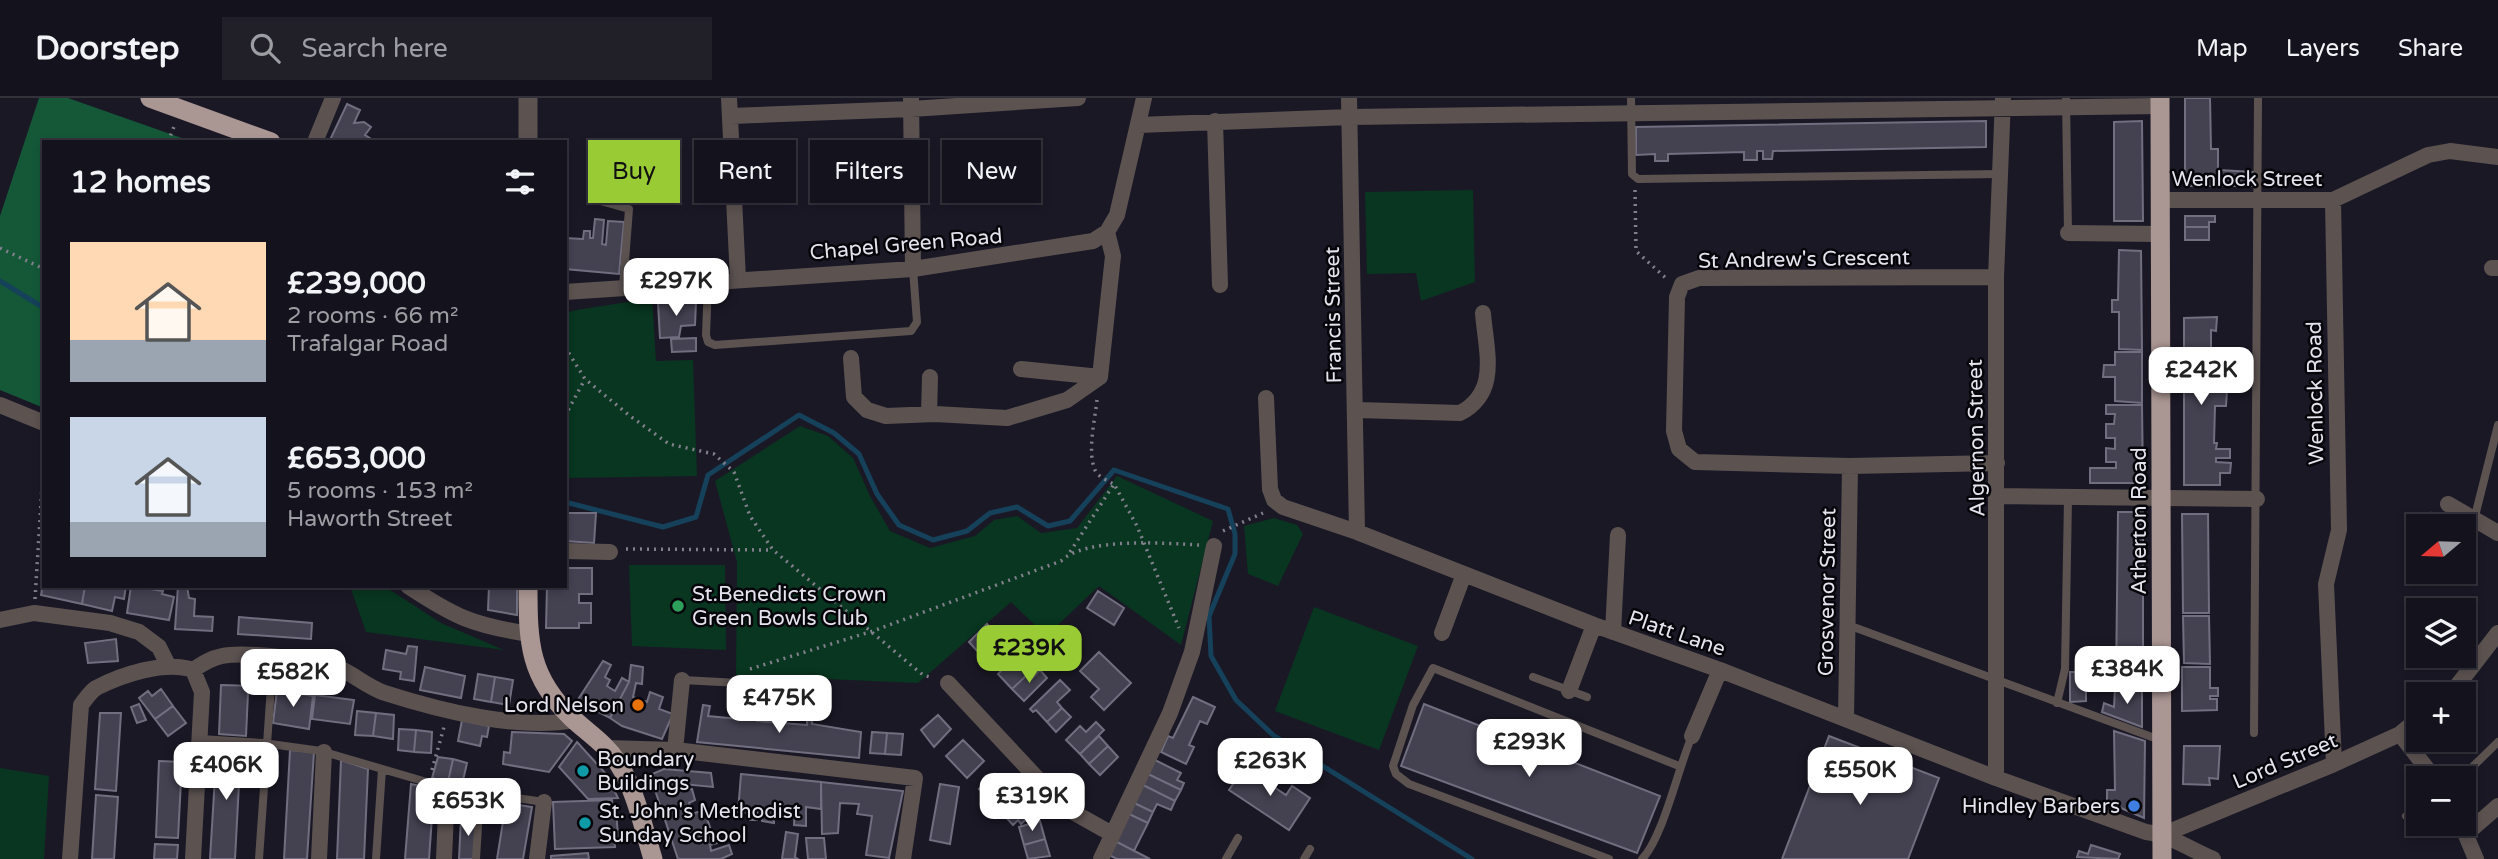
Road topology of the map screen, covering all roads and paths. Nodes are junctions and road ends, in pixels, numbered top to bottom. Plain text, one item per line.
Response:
1 (150, 98) edge
2 (334, 98) edge
3 (528, 98) edge
4 (729, 98) edge
5 (1078, 98) edge
6 (1144, 98) edge
7 (1349, 98) edge
8 (1460, 98) edge
9 (2258, 98) edge
10 (2160, 102) edge
11 (2003, 103) edge
12 (2066, 103) edge
13 (911, 104) edge
14 (1765, 104) edge
15 (1822, 104) edge
16 (1631, 105) edge
17 (1460, 115) junction
18 (731, 116) junction
19 (1349, 117) junction
20 (1215, 121) junction
21 (1138, 125) junction
22 (266, 140) edge
23 (316, 140) edge
24 (528, 140) edge
25 (2498, 157) edge
26 (2000, 174) junction
27 (1635, 177) junction
28 (2161, 200) junction
29 (2257, 200) junction
30 (2333, 200) junction
31 (605, 203) edge
32 (1107, 232) junction
33 (2068, 233) joint
34 (2160, 234) junction
35 (0, 248) edge
36 (42, 268) edge
37 (913, 269) junction
38 (1996, 277) junction
39 (738, 279) junction
40 (708, 281) junction
41 (1220, 285) dead end
42 (622, 287) junction
43 (1679, 290) junction
44 (567, 292) edge
45 (1483, 313) dead end
46 (567, 350) edge
47 (851, 358) dead end
48 (1021, 369) dead end
49 (930, 377) dead end
50 (1100, 377) junction
51 (586, 379) junction
52 (1266, 398) dead end
53 (0, 405) edge
54 (1357, 410) junction
55 (567, 412) edge
56 (929, 414) junction
57 (42, 422) edge
58 (2498, 425) edge
59 (1997, 464) junction
60 (1850, 466) junction
61 (1114, 484) junction
62 (42, 486) edge
63 (1998, 496) junction
64 (2068, 498) junction
65 (2162, 499) junction
66 (2257, 499) junction
67 (2448, 504) dead end
68 (2464, 514) edge
69 (2476, 514) edge
70 (1243, 521) dead end
71 (2476, 521) edge
72 (1224, 530) dead end
73 (1357, 532) junction
74 (2498, 533) edge
75 (1618, 536) dead end
76 (1145, 544) junction
77 (1214, 546) joint
78 (773, 550) junction
79 (567, 551) edge
80 (610, 552) joint
81 (1070, 552) junction
82 (1464, 574) junction
83 (411, 588) edge
84 (528, 588) edge
85 (34, 613) junction
86 (0, 620) edge
87 (1594, 625) junction
88 (1849, 625) junction
89 (873, 631) junction
90 (1442, 632) dead end
91 (1613, 632) junction
92 (2498, 633) edge
93 (529, 634) junction
94 (1192, 652) junction
95 (273, 658) junction
96 (168, 665) junction
97 (193, 670) junction
98 (1720, 670) junction
99 (1533, 677) dead end
100 (682, 680) joint
101 (727, 682) junction
102 (1998, 682) junction
103 (2460, 682) edge
104 (948, 683) joint
105 (780, 685) dead end
106 (1569, 691) junction
107 (1587, 698) dead end
108 (2057, 703) junction
109 (448, 710) junction
110 (1846, 719) junction
111 (574, 720) junction
112 (2406, 729) edge
113 (2254, 733) dead end
114 (2400, 734) junction
115 (1692, 736) joint
116 (200, 739) junction
117 (2163, 741) junction
118 (2498, 742) edge
119 (267, 743) junction
120 (607, 748) junction
121 (675, 750) junction
122 (324, 752) junction
123 (2334, 764) junction
124 (1679, 766) junction
125 (2425, 766) edge
126 (2473, 766) edge
127 (382, 769) junction
128 (1996, 778) junction
129 (428, 782) junction
130 (447, 788) junction
131 (480, 793) junction
132 (544, 802) joint
133 (2498, 806) edge
134 (2476, 820) edge
135 (1112, 834) junction
136 (2164, 834) junction
137 (2466, 836) edge
138 (1238, 838) dead end
139 (1310, 849) dead end
140 (70, 859) edge
141 (193, 859) edge
142 (259, 859) edge
143 (319, 859) edge
144 (376, 859) edge
145 (444, 859) edge
146 (476, 859) edge
147 (537, 859) edge
148 (653, 859) edge
149 (903, 859) edge
150 (1101, 859) edge
151 (1226, 859) edge
152 (1304, 859) edge
153 (1609, 859) edge
154 (1642, 859) edge
155 (2162, 859) edge
156 (2213, 859) edge
157 (2476, 859) edge

1 - 22 highway
2 - 23 street
3 - 24 street
4 - 18 street
5 - 13 street
6 - 21 street
7 - 19 street, Francis Street
8 - 17 street
9 - 29 lane
10 - 12 street
10 - 28 highway, Atherton Road
11 - 12 street
11 - 15 street
11 - 26 street, Algernon Street
12 - 33 lane
13 - 18 street
13 - 37 street
14 - 15 street
14 - 16 street
16 - 17 street
16 - 27 lane
17 - 19 street
18 - 39 street
19 - 20 street
19 - 54 street, Francis Street
20 - 21 street
20 - 41 street
21 - 32 street
25 - 30 street
26 - 27 lane
26 - 38 street, Algernon Street
27 - 43 path
28 - 29 street, Wenlock Street
28 - 34 highway, Atherton Road
29 - 30 street, Wenlock Street
29 - 66 lane
30 - 123 street, Wenlock Road
31 - 42 lane
32 - 37 street, Chapel Green Road
32 - 50 street
33 - 34 street
34 - 65 highway, Atherton Road
35 - 36 path
37 - 39 street, Chapel Green Road
37 - 40 lane
38 - 43 street, St Andrew's Crescent
38 - 59 street, Algernon Street
39 - 40 street, Chapel Green Road
40 - 42 street, Chapel Green Road
42 - 44 street, Chapel Green Road
43 - 60 street, St Andrew's Crescent
45 - 54 street
46 - 51 path
47 - 56 street
48 - 50 street
49 - 56 street
50 - 56 street
50 - 61 path
51 - 55 path
51 - 78 path
52 - 73 street, Platt Lane
53 - 57 street
54 - 73 street, Francis Street
58 - 69 lane
59 - 60 street, St Andrew's Crescent
59 - 63 street, Algernon Street
60 - 88 street, Grosvenor Street
61 - 76 path
61 - 81 path
62 - 85 path
63 - 64 street
63 - 102 street, Algernon Street
64 - 65 street
64 - 108 lane
65 - 66 street
65 - 117 highway, Atherton Road
66 - 113 lane
67 - 68 street
70 - 72 path
71 - 74 street
73 - 82 street, Platt Lane
75 - 91 street
76 - 77 path
76 - 81 path
76 - 94 path
77 - 94 street
78 - 80 path
78 - 89 path
79 - 80 street
81 - 89 path
82 - 87 street, Platt Lane
82 - 90 street
83 - 93 street
84 - 93 highway
85 - 86 street
85 - 96 street
87 - 91 street, Platt Lane
87 - 106 street
88 - 102 lane
88 - 110 street, Grosvenor Street
89 - 101 path
89 - 104 path
91 - 98 street, Platt Lane
92 - 103 street
93 - 111 highway
94 - 135 street
95 - 97 street
95 - 109 street
95 - 119 lane
96 - 97 street
96 - 140 street
97 - 116 street
98 - 110 street, Platt Lane
98 - 115 street
99 - 106 lane
100 - 101 lane
100 - 121 street
101 - 105 lane
102 - 108 lane
102 - 128 street, Algernon Street
104 - 135 street
106 - 107 lane
108 - 117 lane
109 - 111 street
109 - 129 path
110 - 128 street, Platt Lane
111 - 120 highway
112 - 114 street, Lord Street
114 - 123 street, Lord Street
114 - 125 street
115 - 124 lane
116 - 119 lane
116 - 141 street
117 - 136 highway, Atherton Road
118 - 126 lane
119 - 122 lane
119 - 142 lane
120 - 121 street
120 - 148 highway
121 - 149 street
122 - 127 lane
122 - 143 street
123 - 136 street, Lord Street
124 - 153 lane
124 - 154 lane
127 - 129 lane
127 - 144 lane
128 - 136 street, Platt Lane
129 - 130 lane
130 - 131 lane
130 - 145 street
131 - 132 lane
131 - 146 lane
132 - 147 street
133 - 134 street
135 - 150 street
136 - 155 highway, Atherton Road
136 - 156 street, Platt Lane
137 - 157 street
138 - 151 lane
139 - 152 lane

